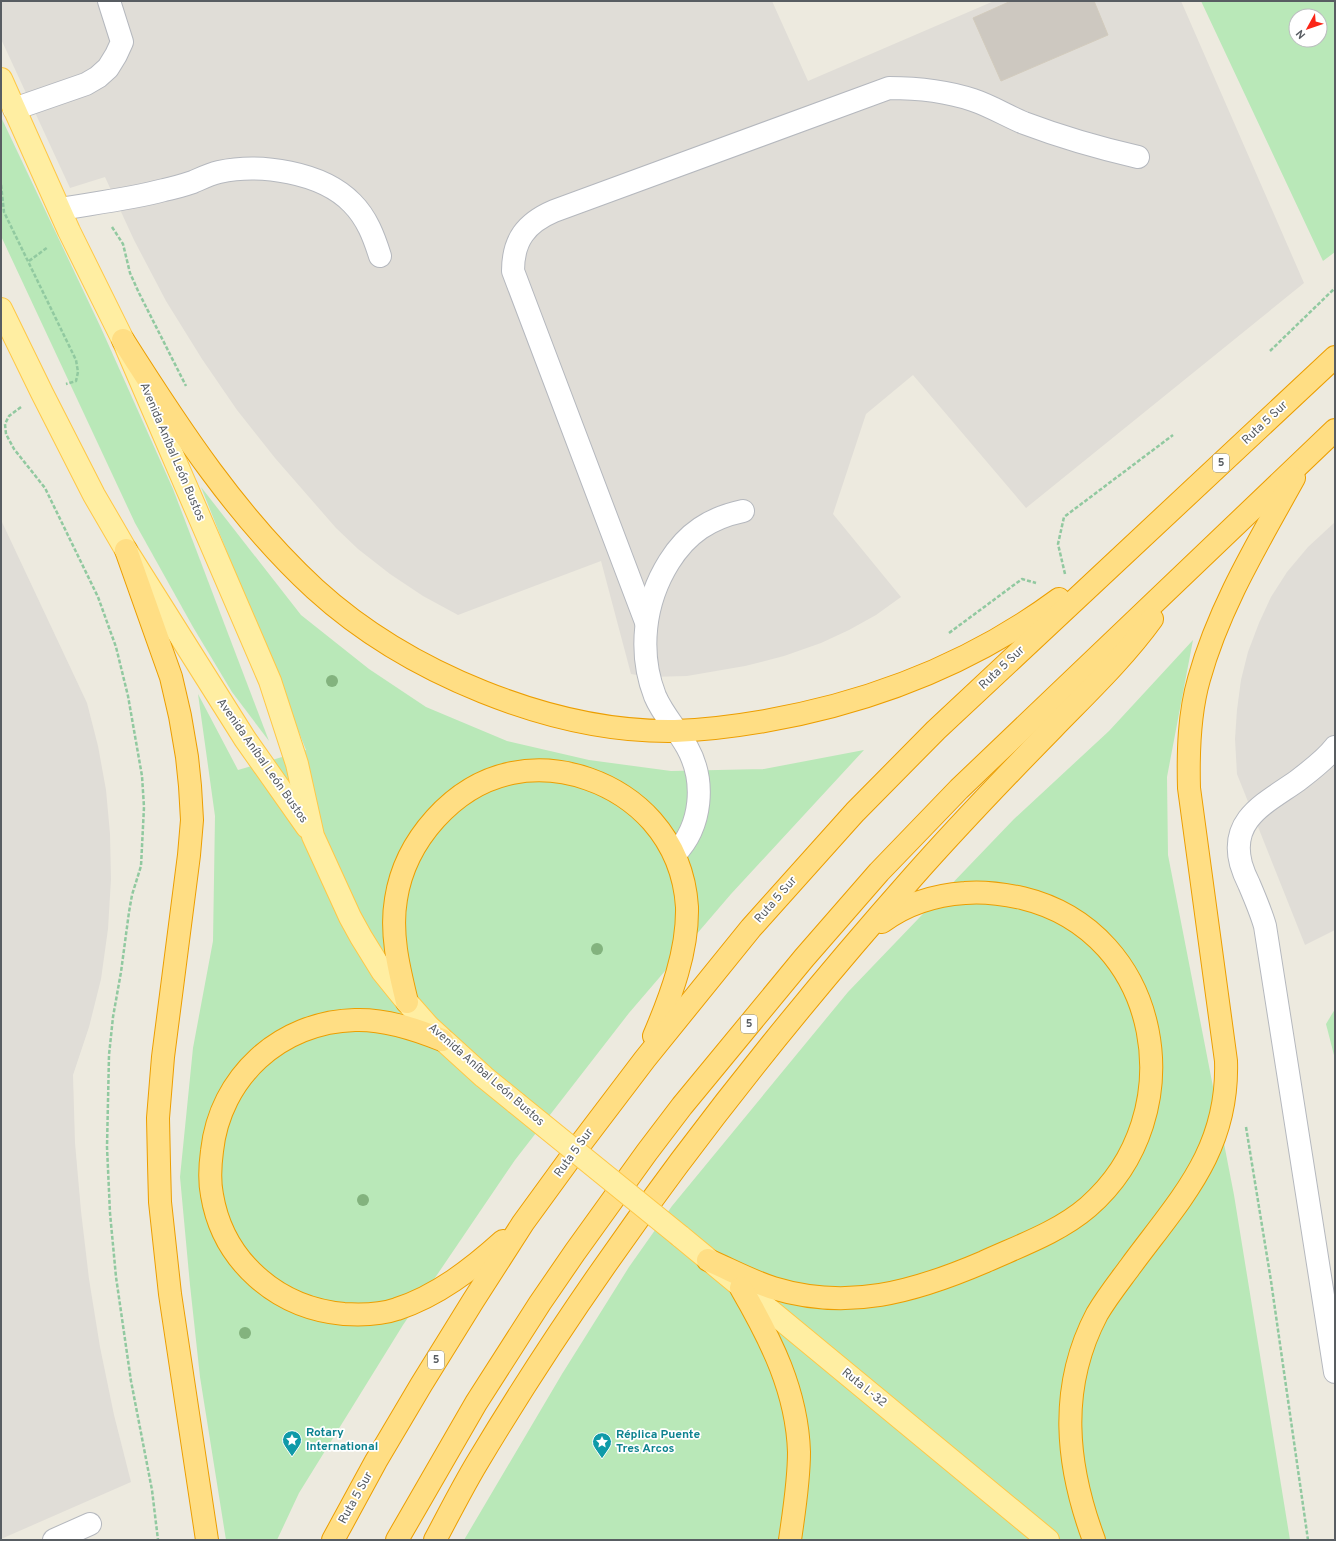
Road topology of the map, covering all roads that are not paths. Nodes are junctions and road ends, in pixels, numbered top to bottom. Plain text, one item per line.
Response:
1 (109, 1) edge
2 (1, 79) edge
3 (14, 109) junction
4 (1138, 157) dead end
5 (60, 209) junction
6 (380, 256) dead end
7 (1, 309) edge
8 (123, 340) junction
9 (1335, 357) edge
10 (1335, 430) edge
11 (1304, 460) junction
12 (743, 511) dead end
13 (1132, 547) junction
14 (126, 550) junction
15 (1182, 575) junction
16 (646, 622) junction
17 (675, 731) junction
18 (1335, 747) edge
19 (1335, 767) edge
20 (1297, 781) junction
21 (314, 836) junction
22 (675, 854) junction
23 (863, 936) junction
24 (407, 1002) junction
25 (442, 1040) junction
26 (645, 1059) junction
27 (523, 1223) junction
28 (680, 1236) joint
29 (708, 1260) junction
30 (741, 1288) junction
31 (1335, 1372) edge
32 (90, 1524) dead end
33 (438, 1536) edge
34 (54, 1540) edge
35 (207, 1540) edge
36 (333, 1540) edge
37 (398, 1540) edge
38 (790, 1540) edge
39 (1048, 1540) edge
40 (1094, 1540) edge

1 - 3 street
2 - 3 main road, Avenida Aníbal León Bustos
3 - 5 main road, Avenida Aníbal León Bustos
4 - 16 street
5 - 6 street
5 - 8 main road, Avenida Aníbal León Bustos
7 - 14 main road, Avenida Aníbal León Bustos
8 - 17 highway
8 - 21 main road, Avenida Aníbal León Bustos
9 - 13 highway, Ruta 5 Sur / 5
10 - 11 highway, 5
11 - 15 highway, 5
11 - 40 highway
12 - 16 street
13 - 17 highway
13 - 26 highway, Ruta 5 Sur / 5
14 - 21 main road, Avenida Aníbal León Bustos
14 - 35 highway
15 - 23 highway
15 - 37 highway, 5
16 - 17 street
17 - 22 street
18 - 20 street
19 - 20 street
20 - 31 street
21 - 24 main road, Avenida Aníbal León Bustos
22 - 24 highway
22 - 26 highway
23 - 29 highway
23 - 33 highway
24 - 25 main road, Avenida Aníbal León Bustos
25 - 27 highway
25 - 28 main road, Avenida Aníbal León Bustos, bridge
26 - 27 highway, Ruta 5 Sur / 5
27 - 36 highway, Ruta 5 Sur / 5
28 - 29 main road, Ruta L-32
29 - 30 main road, Ruta L-32
30 - 38 highway
30 - 39 main road, Ruta L-32
32 - 34 street

